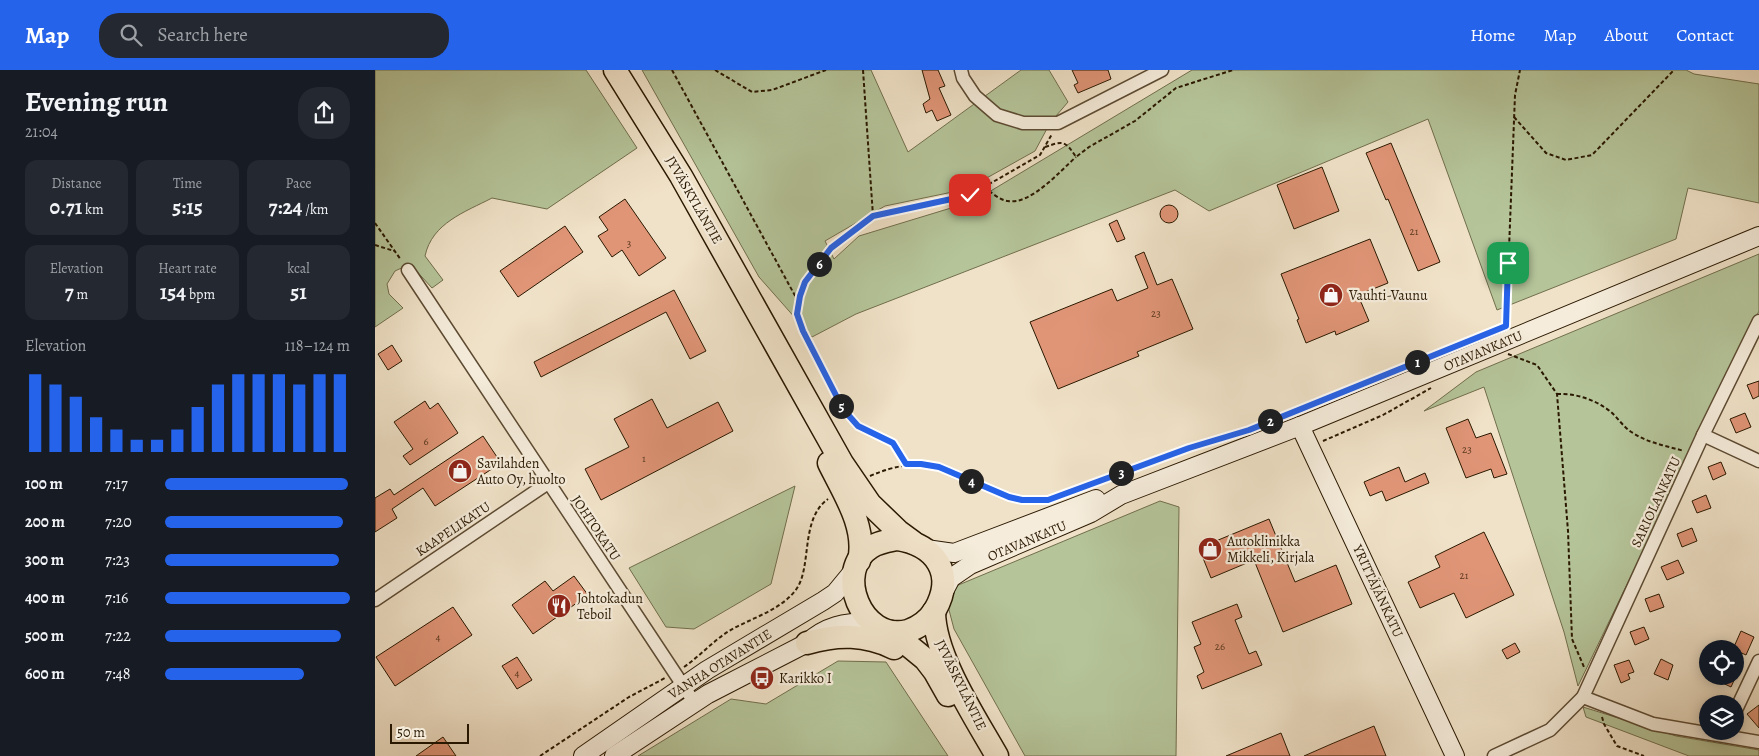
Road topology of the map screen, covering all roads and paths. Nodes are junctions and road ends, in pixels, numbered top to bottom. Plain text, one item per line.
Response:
1 (615, 70) edge
2 (672, 70) edge
3 (715, 70) edge
4 (826, 70) edge
5 (863, 70) edge
6 (961, 70) edge
7 (1162, 70) edge
8 (1233, 70) edge
9 (1520, 70) edge
10 (1674, 70) edge
11 (821, 71) edge
12 (1514, 117) junction
13 (1058, 123) junction
14 (1045, 147) junction
15 (1076, 156) junction
16 (984, 187) junction
17 (873, 216) junction
18 (375, 224) edge
19 (1759, 236) edge
20 (375, 245) edge
21 (394, 251) junction
22 (408, 270) joint
23 (799, 303) junction
24 (1759, 320) edge
25 (1506, 326) dead end
26 (768, 333) junction
27 (1503, 352) dead end
28 (1386, 374) dead end
29 (1557, 394) junction
30 (1258, 426) dead end
31 (1300, 426) junction
32 (1249, 430) dead end
33 (1703, 435) junction
34 (1695, 454) junction
35 (1759, 461) edge
36 (906, 464) junction
37 (867, 477) dead end
38 (548, 483) junction
39 (834, 494) dead end
40 (1121, 495) junction
41 (920, 545) junction
42 (856, 565) junction
43 (375, 600) edge
44 (938, 604) junction
45 (870, 622) junction
46 (892, 632) junction
47 (807, 643) junction
48 (1759, 661) edge
49 (680, 678) junction
50 (1589, 683) junction
51 (943, 688) junction
52 (1743, 695) edge
53 (1583, 697) junction
54 (694, 702) junction
55 (1598, 703) junction
56 (1699, 730) edge
57 (1744, 738) edge
58 (1759, 742) edge
59 (540, 756) edge
60 (583, 756) edge
61 (614, 756) edge
62 (985, 756) edge
63 (997, 756) edge
64 (1455, 756) edge
65 (1494, 756) edge
66 (1644, 756) edge

1 - 26 highway, JYVÄSKYLÄNTIE
2 - 23 path
3 - 11 path
4 - 11 path
5 - 17 path
6 - 13 street
7 - 13 street
8 - 15 path
9 - 12 path
10 - 12 path
12 - 25 path
13 - 14 path
14 - 15 path
14 - 16 path
15 - 16 path
16 - 17 path
17 - 23 path
18 - 21 path
19 - 31 main road, OTAVANKATU
20 - 21 path
21 - 22 path
22 - 38 street, JOHTOKATU
23 - 36 path
24 - 33 street, SARIOLANKATU
26 - 41 highway, JYVÄSKYLÄNTIE
26 - 42 highway, JYVÄSKYLÄNTIE
27 - 29 path
28 - 30 path
29 - 34 path
29 - 50 path
31 - 40 main road, OTAVANKATU
31 - 64 main road, YRITTÄJÄNKATU
32 - 36 path
33 - 34 street, SARIOLANKATU
33 - 35 street
34 - 50 street, SARIOLANKATU
36 - 37 path
38 - 43 street, KAAPELIKATU
38 - 49 street, JOHTOKATU
39 - 49 path
40 - 41 main road, OTAVANKATU
40 - 44 main road, OTAVANKATU
41 - 42 highway
41 - 44 highway
42 - 45 highway
42 - 49 main road, VANHA OTAVANTIE
44 - 46 highway
44 - 63 highway, JYVÄSKYLÄNTIE
45 - 46 highway
45 - 47 main road, VANHA OTAVANTIE
46 - 51 highway, JYVÄSKYLÄNTIE
47 - 51 highway
47 - 54 main road, VANHA OTAVANTIE
48 - 52 street
49 - 54 street, JOHTOKATU
49 - 59 path
49 - 60 main road, VANHA OTAVANTIE
50 - 53 street, SARIOLANKATU
51 - 62 highway, JYVÄSKYLÄNTIE
53 - 55 street
53 - 65 street
54 - 61 main road, VANHA OTAVANTIE
55 - 56 street
55 - 66 path
57 - 58 street

